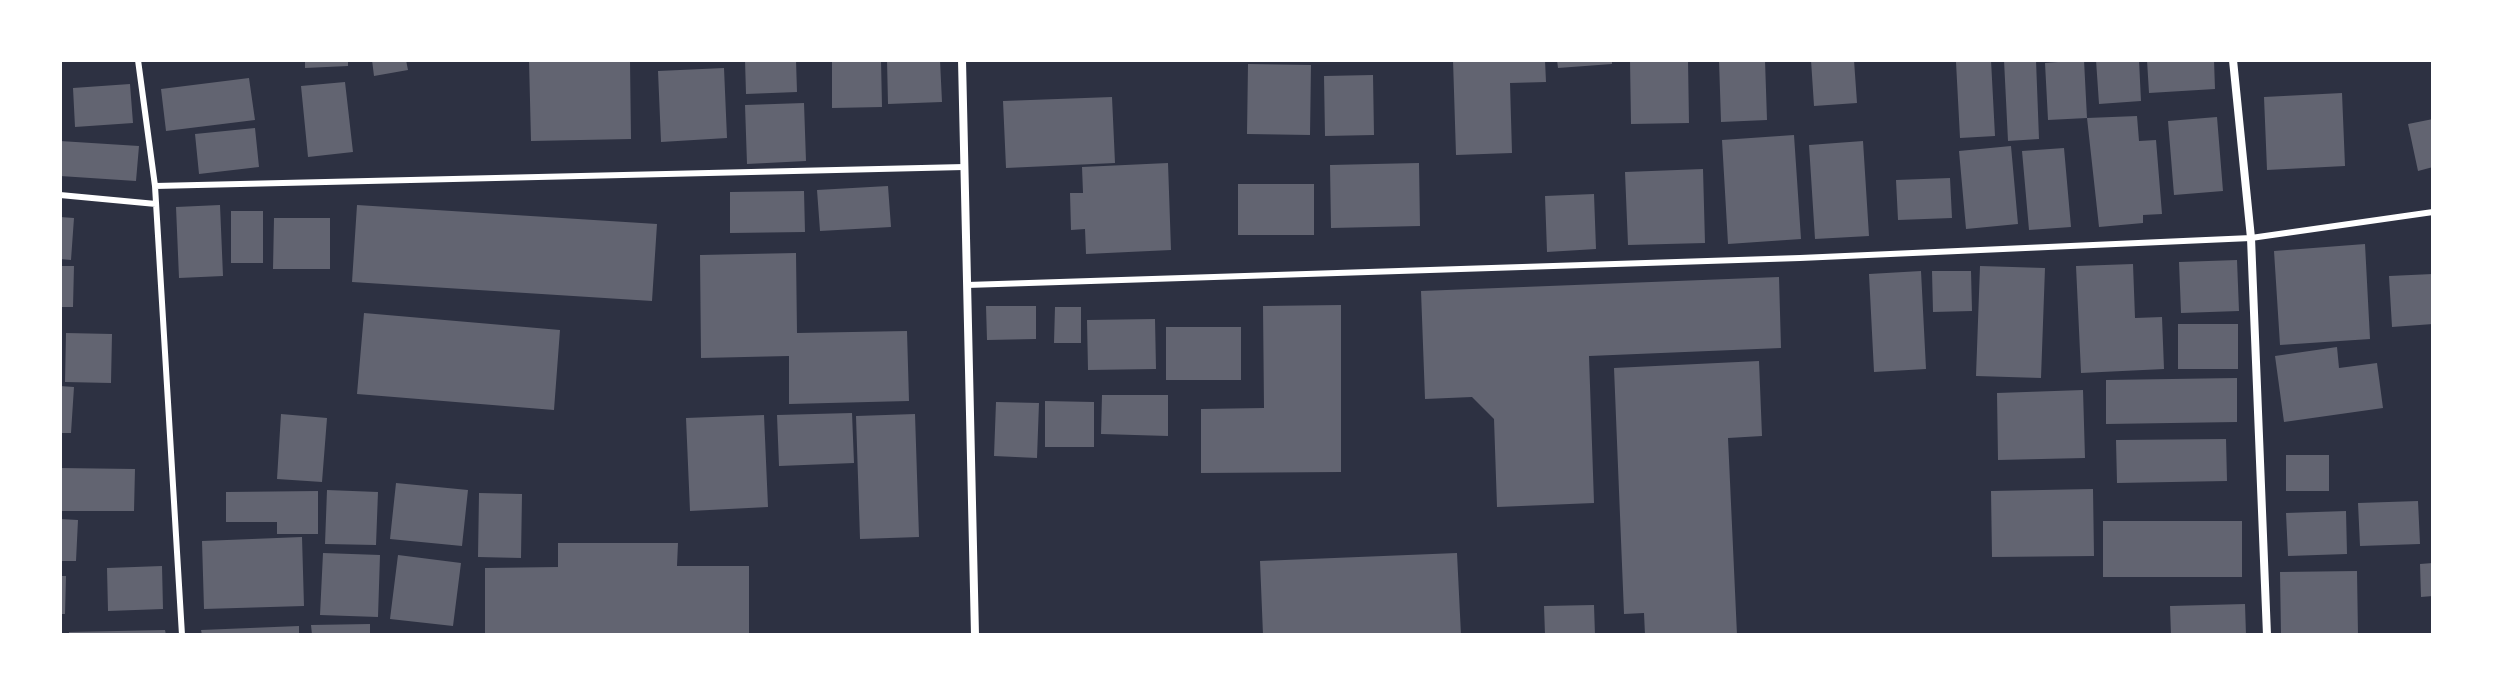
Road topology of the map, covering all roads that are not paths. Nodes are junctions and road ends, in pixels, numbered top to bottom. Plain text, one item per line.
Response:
1 (138, 60) edge
2 (962, 60) edge
3 (2233, 60) edge
4 (964, 167) junction
5 (155, 186) junction
6 (60, 195) edge
7 (156, 204) junction
8 (2433, 212) edge
9 (2251, 238) junction
10 (967, 285) junction
11 (182, 635) edge
12 (975, 635) edge
13 (2267, 635) edge

1 - 5 lane
2 - 4 street
3 - 9 street
4 - 5 lane
4 - 10 street
5 - 7 lane
6 - 7 lane
7 - 11 lane
8 - 9 lane
9 - 10 lane
9 - 13 street
10 - 12 street

